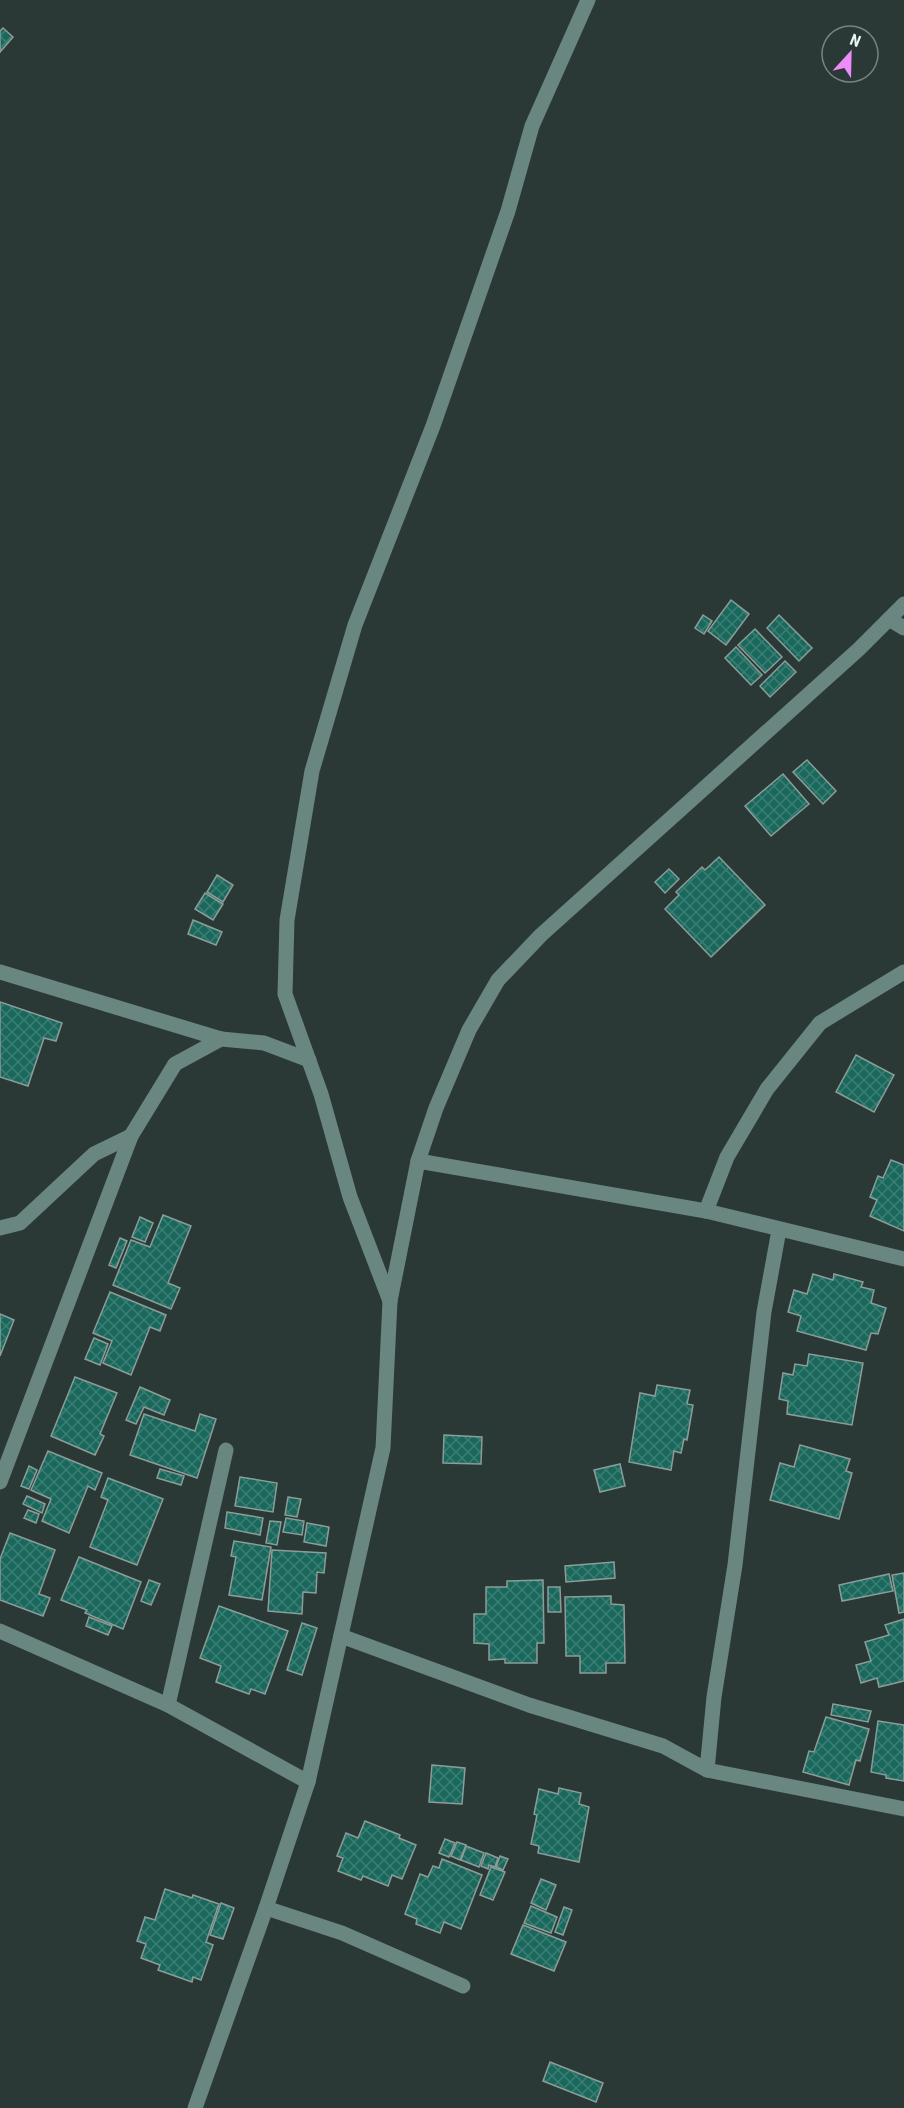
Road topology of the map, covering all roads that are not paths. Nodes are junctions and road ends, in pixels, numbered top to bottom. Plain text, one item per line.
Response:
1 (588, 0) edge
2 (904, 604) edge
3 (890, 619) junction
4 (904, 628) edge
5 (0, 972) edge
6 (904, 972) edge
7 (221, 1040) junction
8 (309, 1060) junction
9 (131, 1136) junction
10 (418, 1161) junction
11 (706, 1212) junction
12 (0, 1228) edge
13 (779, 1230) junction
14 (904, 1259) edge
15 (390, 1301) junction
16 (226, 1450) dead end
17 (0, 1482) edge
18 (0, 1631) edge
19 (341, 1636) junction
20 (168, 1705) junction
21 (707, 1770) junction
22 (308, 1782) junction
23 (904, 1809) edge
24 (266, 1908) junction
25 (463, 1986) dead end
26 (195, 2108) edge

1 - 8 street
2 - 3 street
3 - 4 street
3 - 10 street
5 - 7 street
6 - 11 street
7 - 8 street
7 - 9 street
8 - 15 street
9 - 12 street
9 - 17 street
10 - 11 street
10 - 15 street
11 - 13 street
13 - 14 street
13 - 21 street
15 - 19 street
16 - 20 street
18 - 20 street
19 - 21 street
19 - 22 street
20 - 22 street
21 - 23 street
22 - 24 street
24 - 25 street
24 - 26 street

